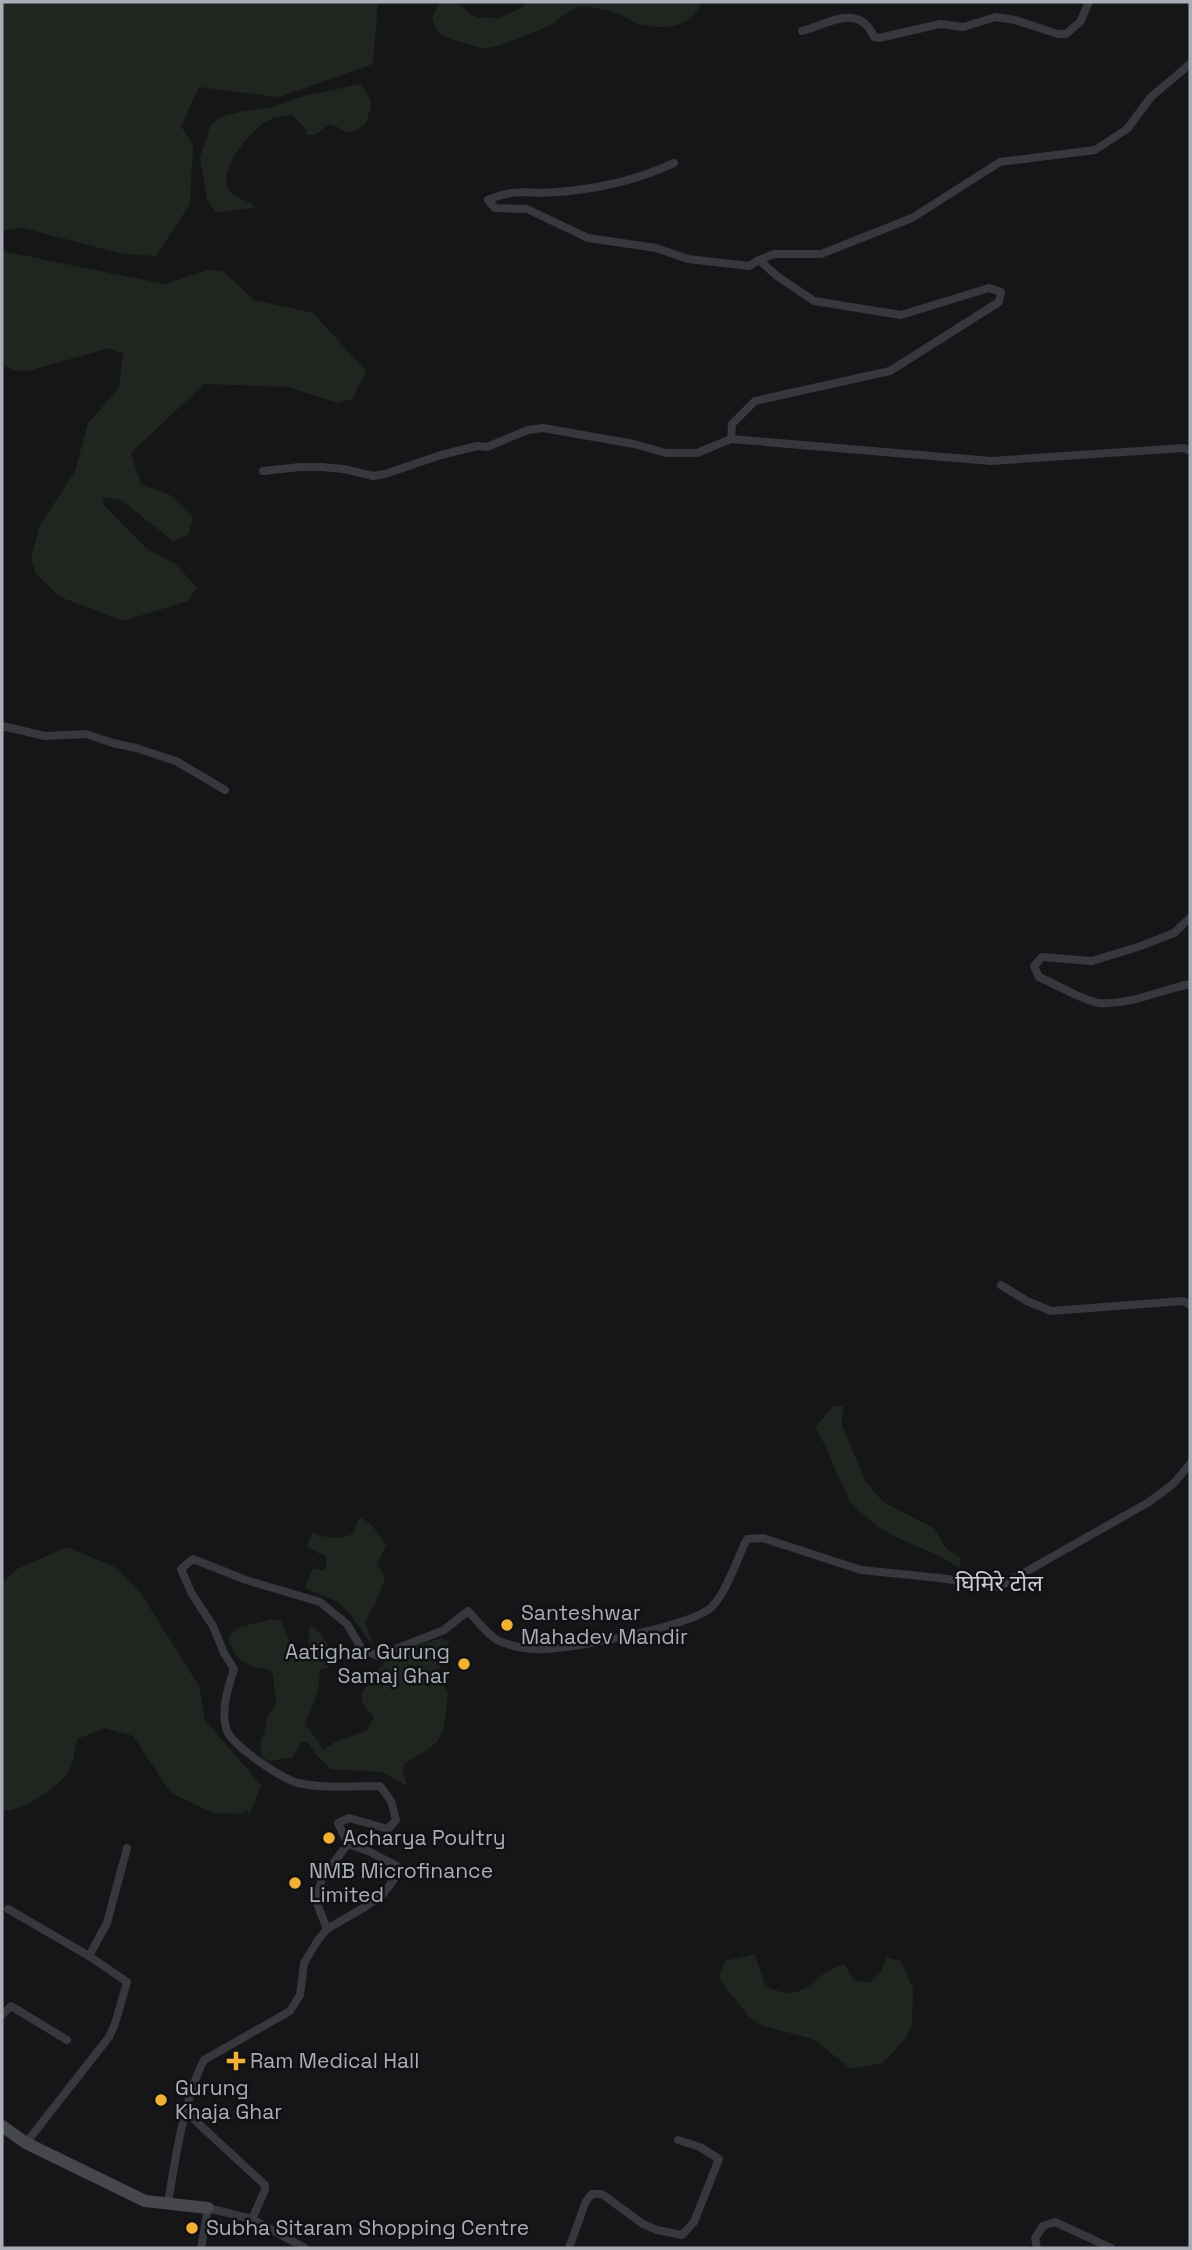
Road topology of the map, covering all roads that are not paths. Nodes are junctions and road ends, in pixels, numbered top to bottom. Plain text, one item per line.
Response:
1 (1089, 2) edge
2 (802, 31) dead end
3 (1190, 64) edge
4 (674, 163) dead end
5 (760, 260) junction
6 (731, 439) junction
7 (1190, 452) edge
8 (262, 471) dead end
9 (2, 726) edge
10 (225, 790) dead end
11 (1190, 918) edge
12 (1190, 984) edge
13 (1001, 1285) dead end
14 (1190, 1305) edge
15 (1190, 1464) edge
16 (348, 1844) junction
17 (127, 1848) dead end
18 (8, 1909) dead end
19 (327, 1929) junction
20 (89, 1956) junction
21 (2, 2015) edge
22 (67, 2040) dead end
23 (187, 2113) junction
24 (2, 2126) edge
25 (678, 2140) dead end
26 (26, 2143) junction
27 (168, 2203) junction
28 (208, 2208) junction
29 (252, 2219) junction
30 (201, 2248) edge
31 (305, 2248) edge
32 (569, 2248) edge
33 (1037, 2248) edge
34 (1111, 2248) edge

1 - 2 street
3 - 5 street
4 - 5 street
5 - 6 street
6 - 7 street
6 - 8 street
9 - 10 street
11 - 12 street
13 - 14 street
15 - 16 street
16 - 19 street
16 - 19 street
17 - 20 street
18 - 20 street
19 - 23 street
20 - 26 street
21 - 22 street
23 - 27 street
23 - 29 street
24 - 26 main road
25 - 32 street
26 - 27 main road
27 - 28 main road
28 - 29 street
28 - 30 street
29 - 31 street
33 - 34 street

